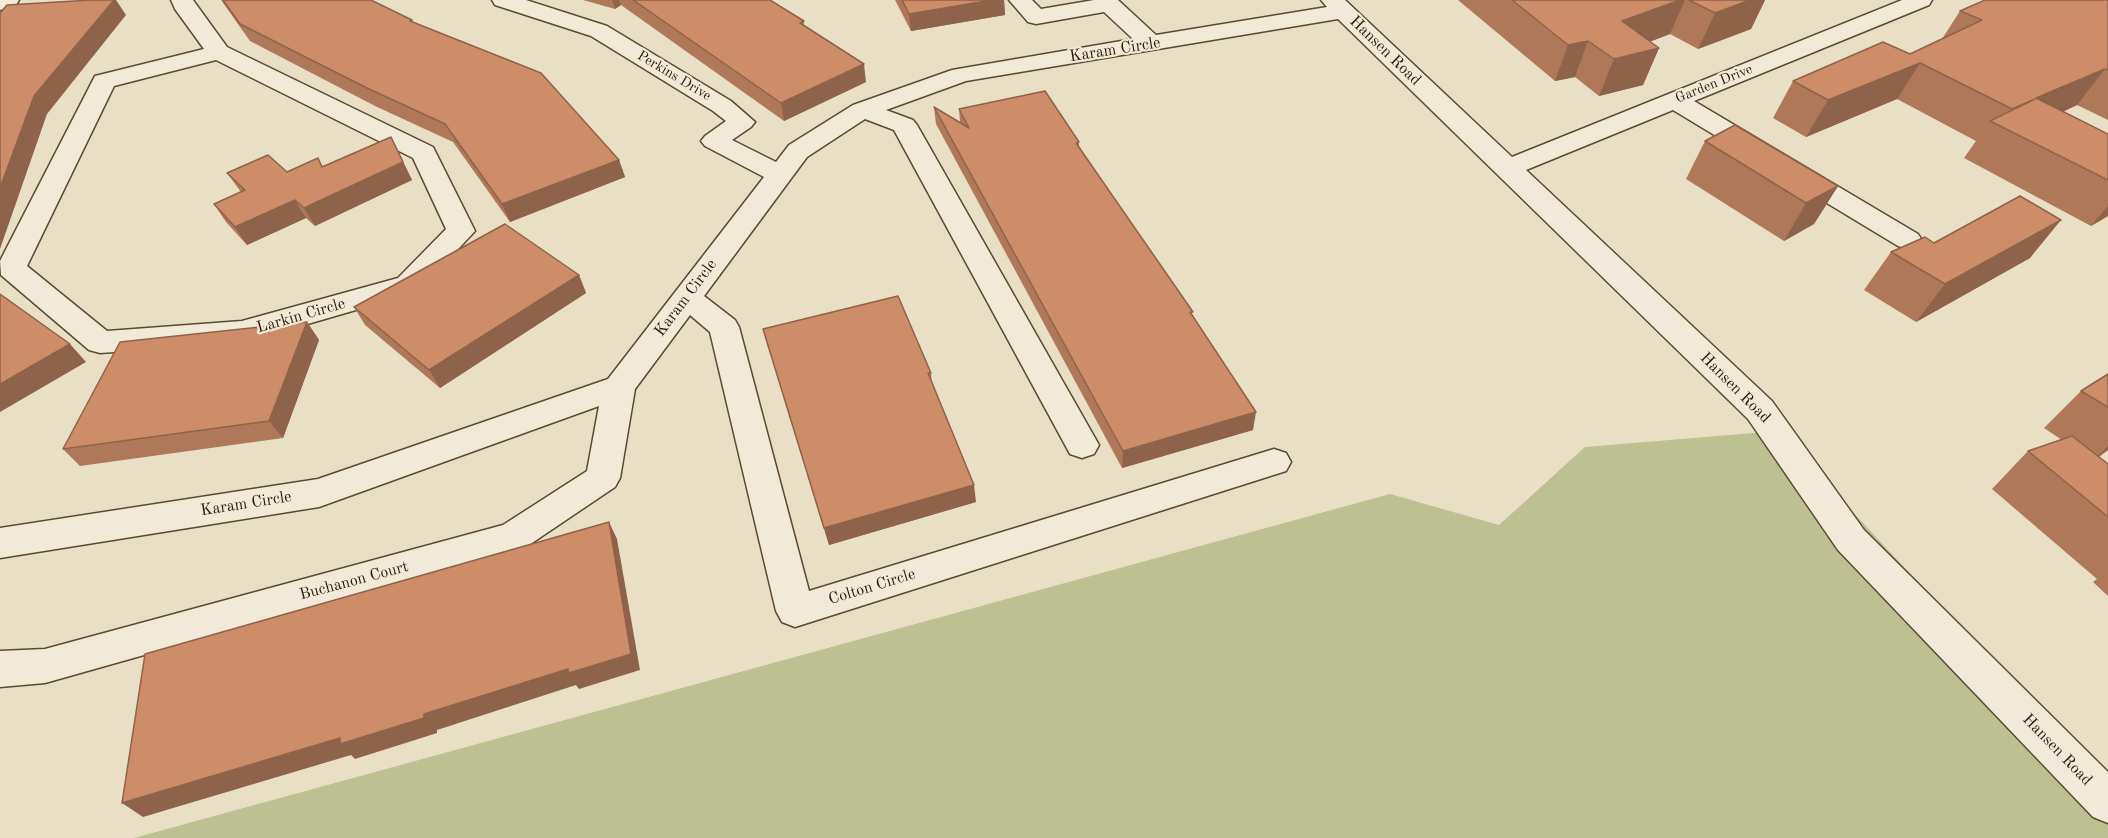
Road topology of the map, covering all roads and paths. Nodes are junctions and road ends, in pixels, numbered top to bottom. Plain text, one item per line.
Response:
1 (8, 0) edge
2 (182, 0) edge
3 (503, 0) edge
4 (1020, 0) edge
5 (1921, 0) edge
6 (1107, 2) edge
7 (0, 3) edge
8 (1337, 5) edge
9 (1152, 44) junction
10 (219, 52) junction
11 (1675, 100) junction
12 (862, 110) junction
13 (1508, 168) junction
14 (780, 175) junction
15 (1908, 240) dead end
16 (686, 297) junction
17 (619, 387) junction
18 (1082, 446) dead end
19 (1274, 462) dead end
20 (0, 543) edge
21 (0, 669) edge
22 (2108, 802) edge

1 - 7 street
2 - 10 street, Larkin Circle
3 - 14 street, Perkins Drive
4 - 6 street
5 - 11 street, Garden Drive
6 - 9 street
8 - 9 street, Karam Circle
8 - 13 street, Hansen Road
9 - 12 street, Karam Circle
10 - 10 street, Larkin Circle
11 - 13 street, Garden Drive
11 - 15 street
12 - 14 street, Karam Circle
12 - 18 street
13 - 22 street, Hansen Road
14 - 16 street, Karam Circle
16 - 17 street, Karam Circle
16 - 19 street, Colton Circle
17 - 20 street, Karam Circle
17 - 21 street, Buchanon Court

